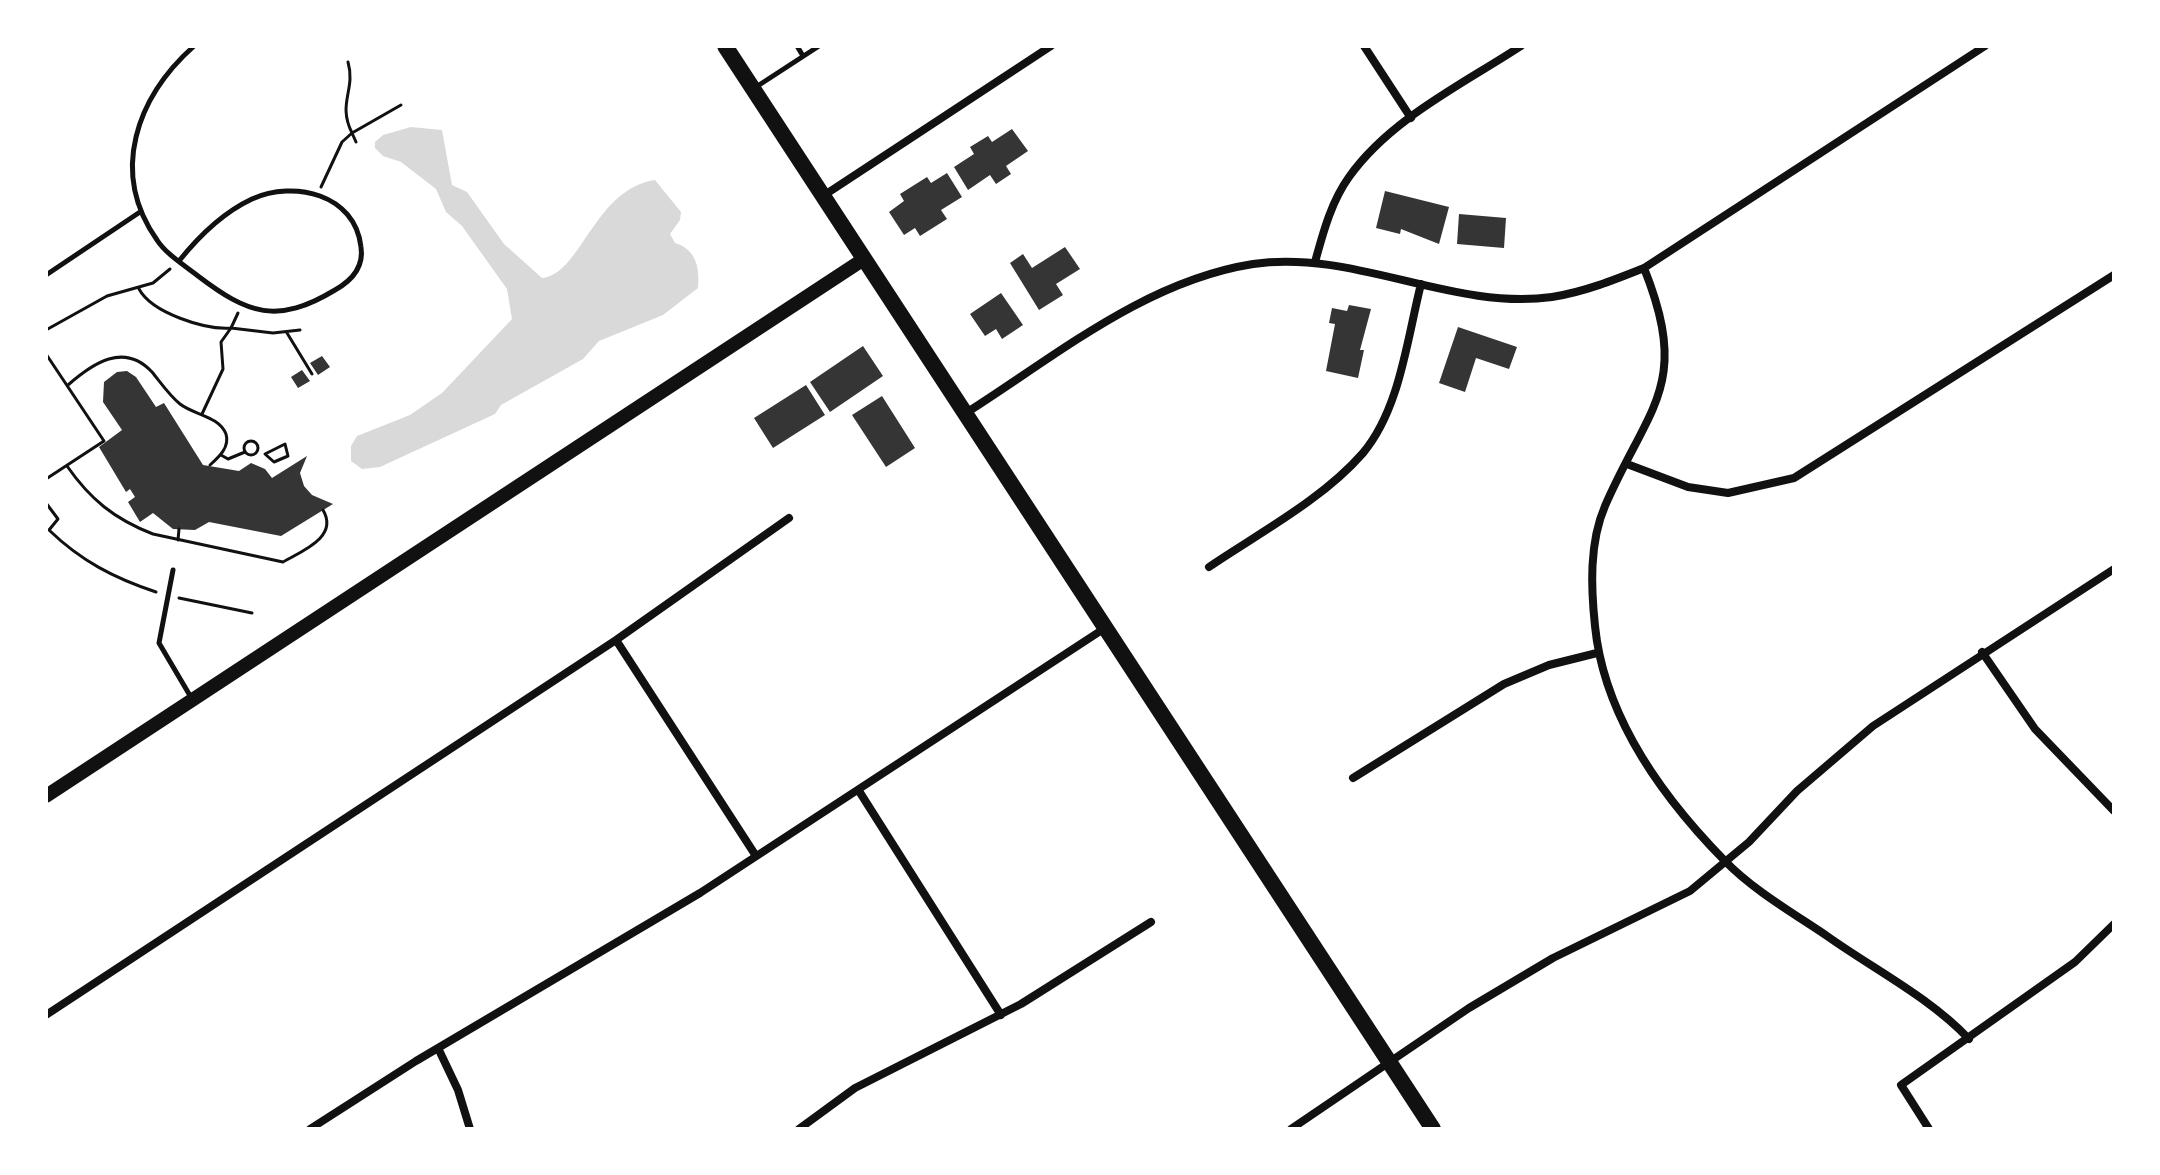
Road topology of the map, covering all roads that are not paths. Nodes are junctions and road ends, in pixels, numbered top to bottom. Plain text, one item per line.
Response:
1 (194, 46) edge
2 (725, 46) edge
3 (797, 46) edge
4 (819, 46) edge
5 (1051, 46) edge
6 (1364, 46) edge
7 (1521, 46) edge
8 (1985, 46) edge
9 (803, 56) junction
10 (753, 89) junction
11 (1411, 118) junction
12 (823, 196) junction
13 (140, 212) junction
14 (864, 259) junction
15 (179, 261) junction
16 (1315, 262) junction
17 (1644, 268) junction
18 (46, 275) edge
19 (2114, 275) edge
20 (1421, 284) junction
21 (966, 413) junction
22 (1627, 464) junction
23 (789, 518) dead end
24 (1209, 567) dead end
25 (2114, 569) edge
26 (173, 570) dead end
27 (1105, 628) junction
28 (616, 640) junction
29 (1982, 652) junction
30 (1597, 653) junction
31 (192, 700) junction
32 (1353, 778) dead end
33 (859, 791) junction
34 (46, 796) edge
35 (2114, 811) edge
36 (756, 856) junction
37 (1726, 862) junction
38 (1151, 922) dead end
39 (2114, 924) edge
40 (46, 1015) edge
41 (1001, 1015) junction
42 (1969, 1039) junction
43 (438, 1048) junction
44 (1389, 1063) junction
45 (310, 1129) edge
46 (470, 1129) edge
47 (799, 1129) edge
48 (1291, 1129) edge
49 (1433, 1129) edge
50 (1929, 1129) edge

1 - 13 lane
2 - 10 main road
3 - 9 lane
4 - 9 lane
5 - 12 street
6 - 11 street
7 - 11 street
8 - 17 street
9 - 10 lane
10 - 12 main road
11 - 16 street
12 - 14 main road
13 - 15 lane
13 - 18 lane
14 - 21 main road
14 - 31 street
15 - 15 lane
16 - 20 street
16 - 21 street
17 - 20 street
17 - 22 street
19 - 22 street
20 - 24 street
21 - 27 main road
22 - 30 street
23 - 28 street
25 - 29 street
26 - 31 lane
27 - 33 street
27 - 44 main road
28 - 36 street
28 - 40 street
29 - 35 street
29 - 37 street
30 - 32 street
30 - 37 street
31 - 34 street
33 - 36 street
33 - 41 street
36 - 43 street
37 - 42 street
37 - 44 street
38 - 41 street
39 - 42 street
41 - 47 street
42 - 50 street
43 - 45 street
43 - 46 street
44 - 48 street
44 - 49 main road

